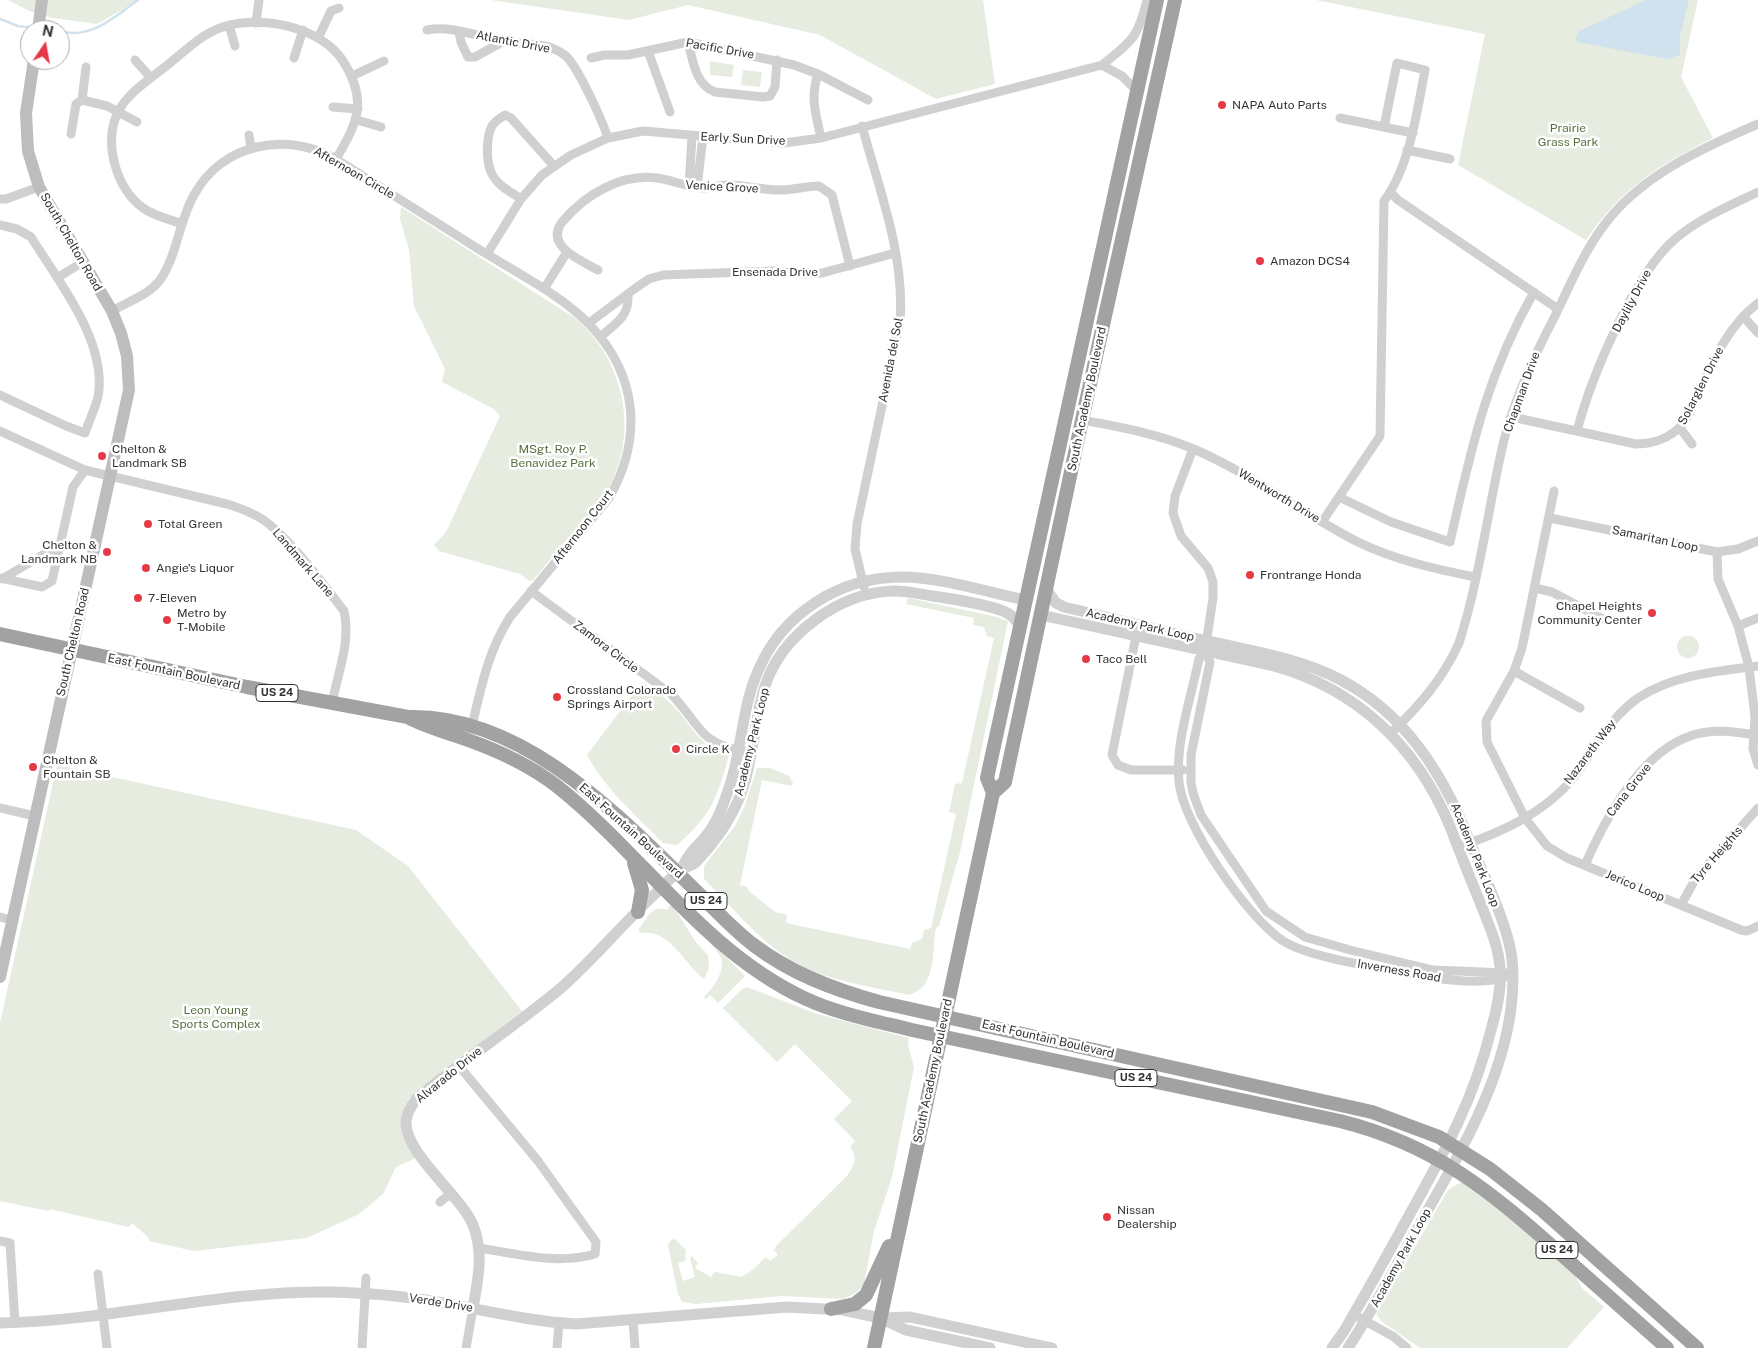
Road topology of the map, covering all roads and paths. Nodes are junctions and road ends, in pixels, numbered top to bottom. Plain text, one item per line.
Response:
1 (42, 0) edge
2 (259, 0) edge
3 (1147, 0) edge
4 (1157, 0) edge
5 (1175, 0) edge
6 (339, 8) dead end
7 (39, 20) edge
8 (256, 23) junction
9 (229, 25) junction
10 (303, 30) junction
11 (427, 30) dead end
12 (459, 32) junction
13 (319, 36) junction
14 (504, 41) junction
15 (688, 42) junction
16 (235, 46) dead end
17 (648, 51) junction
18 (294, 58) dead end
19 (591, 58) dead end
20 (135, 60) dead end
21 (777, 60) junction
22 (384, 61) dead end
23 (1102, 65) junction
24 (86, 67) dead end
25 (32, 70) edge
26 (818, 74) junction
27 (352, 76) junction
28 (151, 78) junction
29 (1136, 90) junction
30 (82, 100) junction
31 (868, 100) dead end
32 (333, 107) dead end
33 (358, 108) junction
34 (118, 112) junction
35 (670, 112) dead end
36 (1340, 118) dead end
37 (357, 120) junction
38 (137, 122) dead end
39 (1758, 124) edge
40 (862, 126) junction
41 (381, 127) dead end
42 (1384, 127) junction
43 (1413, 133) junction
44 (72, 134) dead end
45 (249, 134) dead end
46 (692, 136) junction
47 (703, 137) junction
48 (608, 138) junction
49 (821, 138) junction
50 (251, 148) junction
51 (1407, 150) junction
52 (336, 159) junction
53 (1450, 159) dead end
54 (554, 166) junction
55 (40, 187) junction
56 (693, 187) junction
57 (1390, 192) junction
58 (1758, 192) edge
59 (0, 199) edge
60 (521, 199) junction
61 (182, 224) junction
62 (0, 225) edge
63 (567, 252) junction
64 (895, 253) junction
65 (487, 254) junction
66 (83, 262) junction
67 (850, 266) junction
68 (598, 270) dead end
69 (56, 278) junction
70 (544, 289) junction
71 (1534, 292) junction
72 (628, 296) junction
73 (1758, 303) edge
74 (1558, 309) junction
75 (112, 311) junction
76 (1743, 316) junction
77 (589, 323) junction
78 (1758, 333) edge
79 (600, 336) junction
80 (0, 394) edge
81 (1512, 417) junction
82 (1082, 420) junction
83 (1680, 428) junction
84 (0, 431) edge
85 (1577, 431) junction
86 (1060, 438) junction
87 (1692, 444) dead end
88 (1194, 449) junction
89 (85, 470) junction
90 (111, 477) junction
91 (1554, 491) dead end
92 (1338, 497) junction
93 (1550, 518) junction
94 (1322, 522) junction
95 (1758, 541) edge
96 (61, 544) junction
97 (1717, 552) junction
98 (1474, 577) junction
99 (1, 578) edge
100 (863, 581) junction
101 (1535, 588) junction
102 (1046, 589) junction
103 (531, 592) junction
104 (866, 595) junction
105 (1025, 600) junction
106 (1041, 616) junction
107 (1758, 618) edge
108 (1603, 619) dead end
109 (1738, 626) junction
110 (1020, 627) junction
111 (0, 634) edge
112 (1136, 636) junction
113 (1206, 646) junction
114 (71, 650) junction
115 (1754, 667) edge
116 (1514, 670) junction
117 (332, 703) junction
118 (1580, 708) dead end
119 (408, 717) junction
120 (1400, 724) junction
121 (472, 726) junction
122 (1016, 727) junction
123 (1391, 733) junction
124 (1756, 736) edge
125 (738, 750) junction
126 (750, 753) junction
127 (1758, 765) edge
128 (1178, 770) junction
129 (1190, 770) junction
130 (993, 793) junction
131 (0, 808) edge
132 (1758, 808) edge
133 (35, 816) junction
134 (1525, 818) junction
135 (1470, 843) junction
136 (1458, 847) junction
137 (632, 857) junction
138 (1584, 865) junction
139 (680, 871) junction
140 (663, 887) junction
141 (1680, 905) junction
142 (638, 912) junction
143 (6, 918) edge
144 (1758, 926) edge
145 (1513, 974) junction
146 (1500, 975) junction
147 (0, 977) edge
148 (945, 1016) junction
149 (941, 1036) junction
150 (459, 1066) junction
151 (1449, 1142) junction
152 (1462, 1150) junction
153 (1446, 1164) junction
154 (450, 1194) junction
155 (440, 1202) dead end
156 (902, 1218) junction
157 (0, 1241) edge
158 (479, 1248) junction
159 (98, 1274) dead end
160 (366, 1278) dead end
161 (366, 1294) junction
162 (473, 1308) junction
163 (831, 1308) junction
164 (1354, 1314) junction
165 (103, 1315) junction
166 (880, 1318) junction
167 (633, 1321) junction
168 (1366, 1321) junction
169 (0, 1323) edge
170 (15, 1323) junction
171 (559, 1323) junction
172 (107, 1348) edge
173 (362, 1348) edge
174 (466, 1348) edge
175 (557, 1348) edge
176 (636, 1348) edge
177 (874, 1348) edge
178 (990, 1348) edge
179 (1052, 1348) edge
180 (1332, 1348) edge
181 (1348, 1348) edge
182 (1407, 1348) edge
183 (1667, 1348) edge
184 (1697, 1348) edge

1 - 7 main road
2 - 8 street
3 - 23 street, Early Sun Drive
4 - 29 highway, South Academy Boulevard
5 - 82 highway, South Academy Boulevard
6 - 13 street
8 - 9 street
8 - 10 street
9 - 16 street
9 - 28 street
10 - 13 street
10 - 18 street
11 - 12 street, Atlantic Drive
12 - 14 street, Atlantic Drive
12 - 14 street
13 - 27 street
14 - 48 street, Atlantic Drive
15 - 17 street, Pacific Drive
15 - 21 street, Pacific Drive
15 - 21 street
17 - 19 street, Pacific Drive
17 - 35 street
20 - 28 street
21 - 26 street, Pacific Drive
22 - 27 street
23 - 29 street
23 - 40 street, Early Sun Drive
24 - 30 street
25 - 55 main road, South Chelton Road
26 - 31 street, Pacific Drive
26 - 49 street
27 - 33 street
28 - 34 street
29 - 86 highway, South Academy Boulevard
30 - 34 street
30 - 44 street
32 - 33 street
33 - 37 street
34 - 38 street
34 - 61 street
36 - 42 street
37 - 41 street
37 - 52 street
39 - 74 street, Chapman Drive
40 - 49 street, Early Sun Drive
40 - 64 street, Avenida del Sol
42 - 43 street
42 - 43 street
43 - 51 street
45 - 50 street
46 - 47 street, Early Sun Drive
46 - 48 street, Early Sun Drive
46 - 56 street
47 - 49 street, Early Sun Drive
47 - 56 street
48 - 54 street, Early Sun Drive
50 - 52 street, Afternoon Circle
50 - 61 street, Afternoon Circle
51 - 53 street
51 - 57 street
52 - 65 street, Afternoon Circle
54 - 60 street, Early Sun Drive
54 - 60 street
55 - 59 street
55 - 66 main road, South Chelton Road
56 - 63 street, Venice Grove
56 - 67 street, Venice Grove
57 - 71 street
57 - 92 street
58 - 85 street, Daylily Drive
60 - 65 street, Early Sun Drive
61 - 75 street, Afternoon Circle
62 - 69 street
63 - 68 street
63 - 70 street
64 - 67 street, Ensenada Drive
64 - 100 street, Avenida del Sol
65 - 70 street, Afternoon Court
66 - 69 street
66 - 75 main road, South Chelton Road
67 - 72 street, Ensenada Drive
69 - 80 street
70 - 77 street, Afternoon Court
71 - 74 street
71 - 92 street
72 - 77 street, Ensenada Drive
72 - 79 street
73 - 76 street, Solarglen Drive
74 - 81 street, Chapman Drive
75 - 90 main road, South Chelton Road
76 - 78 street
76 - 83 street, Solarglen Drive
77 - 79 street, Afternoon Court
79 - 103 street, Afternoon Court
81 - 85 street, Solarglen Drive
81 - 98 street, Chapman Drive
82 - 88 street, Wentworth Drive
82 - 102 highway, South Academy Boulevard
83 - 85 street, Solarglen Drive
83 - 87 street
84 - 89 street, Landmark Lane
86 - 105 highway, South Academy Boulevard
86 - 106 highway
88 - 94 street, Wentworth Drive
88 - 113 street
89 - 90 street, Landmark Lane
89 - 96 street
90 - 114 main road, South Chelton Road
90 - 117 street, Landmark Lane
91 - 93 street
92 - 94 street
93 - 97 street, Samaritan Loop
93 - 101 street
94 - 98 street, Wentworth Drive
95 - 97 street, Samaritan Loop
96 - 99 street
96 - 99 street
97 - 109 street
98 - 120 street, Chapman Drive
100 - 104 street, Avenida del Sol
100 - 105 street, Academy Park Loop
100 - 125 street, Academy Park Loop
101 - 108 street
101 - 116 street
102 - 106 highway, South Academy Boulevard
102 - 113 street, Academy Park Loop
103 - 121 street, Afternoon Court
103 - 125 street, Zamora Circle
104 - 110 street, Academy Park Loop
104 - 126 street, Academy Park Loop
105 - 110 highway, South Academy Boulevard
105 - 122 highway
106 - 112 street, Academy Park Loop
106 - 122 highway, South Academy Boulevard
107 - 109 street
109 - 115 street
110 - 130 highway, South Academy Boulevard
111 - 114 highway, East Fountain Boulevard / US 24
112 - 113 street, Academy Park Loop
112 - 128 street
113 - 120 street, Academy Park Loop
113 - 123 street, Academy Park Loop
113 - 128 street, Inverness Road
113 - 129 street, Inverness Road
114 - 117 highway, East Fountain Boulevard / US 24
114 - 133 main road, South Chelton Road
115 - 124 street
115 - 134 street, Nazareth Way
116 - 118 street
116 - 134 street, Jerico Loop
117 - 119 highway, East Fountain Boulevard / US 24
119 - 121 highway, East Fountain Boulevard / US 24
119 - 137 highway, East Fountain Boulevard / US 24
120 - 123 street, Chapman Drive
120 - 135 street, Academy Park Loop
121 - 139 highway, East Fountain Boulevard / US 24
122 - 130 highway, South Academy Boulevard
123 - 136 street, Academy Park Loop
124 - 127 street
124 - 138 street, Cana Grove
125 - 126 street, Zamora Circle
125 - 139 street, Academy Park Loop
126 - 139 street, Academy Park Loop
128 - 129 street
128 - 146 street, Inverness Road
129 - 146 street, Inverness Road
130 - 148 highway, South Academy Boulevard
131 - 133 street
132 - 141 street, Tyre Heights
133 - 143 main road, South Chelton Road
134 - 135 street, Nazareth Way
134 - 138 street, Jerico Loop
135 - 136 street, Nazareth Way
135 - 145 street, Academy Park Loop
136 - 146 street, Academy Park Loop
137 - 140 highway, East Fountain Boulevard / US 24
137 - 142 highway
138 - 141 street, Jerico Loop
139 - 140 street, Academy Park Loop
139 - 148 highway, East Fountain Boulevard / US 24
140 - 142 street, Alvarado Drive
140 - 149 highway, East Fountain Boulevard / US 24
141 - 144 street, Jerico Loop
142 - 150 street, Alvarado Drive
143 - 147 main road, South Chelton Road
145 - 146 street, Inverness Road
145 - 152 street, Academy Park Loop
146 - 151 street, Academy Park Loop
148 - 149 highway, South Academy Boulevard
148 - 151 highway, East Fountain Boulevard / US 24
149 - 153 highway, East Fountain Boulevard / US 24
149 - 156 highway, South Academy Boulevard
150 - 154 street, Alvarado Drive
150 - 158 street
151 - 152 highway, East Fountain Boulevard / US 24
151 - 153 street, Academy Park Loop
152 - 153 street, Academy Park Loop
152 - 184 highway, East Fountain Boulevard / US 24
153 - 164 street, Academy Park Loop
153 - 168 street, Academy Park Loop
153 - 183 highway, East Fountain Boulevard / US 24
154 - 155 street
154 - 158 street, Alvarado Drive
156 - 163 highway
156 - 166 highway, South Academy Boulevard
157 - 170 street
158 - 162 street, Alvarado Drive
159 - 165 street
160 - 161 street
161 - 162 street, Verde Drive
161 - 165 street, Verde Drive
161 - 173 street
162 - 171 street, Verde Drive
162 - 174 street, Alvarado Drive
163 - 166 street, Verde Drive
163 - 167 street, Verde Drive
164 - 168 street
164 - 180 street, Academy Park Loop
165 - 170 street, Verde Drive
165 - 172 street
166 - 177 highway, South Academy Boulevard
166 - 178 street
166 - 179 street
167 - 171 street, Verde Drive
167 - 176 street
168 - 181 street, Academy Park Loop
168 - 182 street
169 - 170 street, Verde Drive
171 - 175 street

